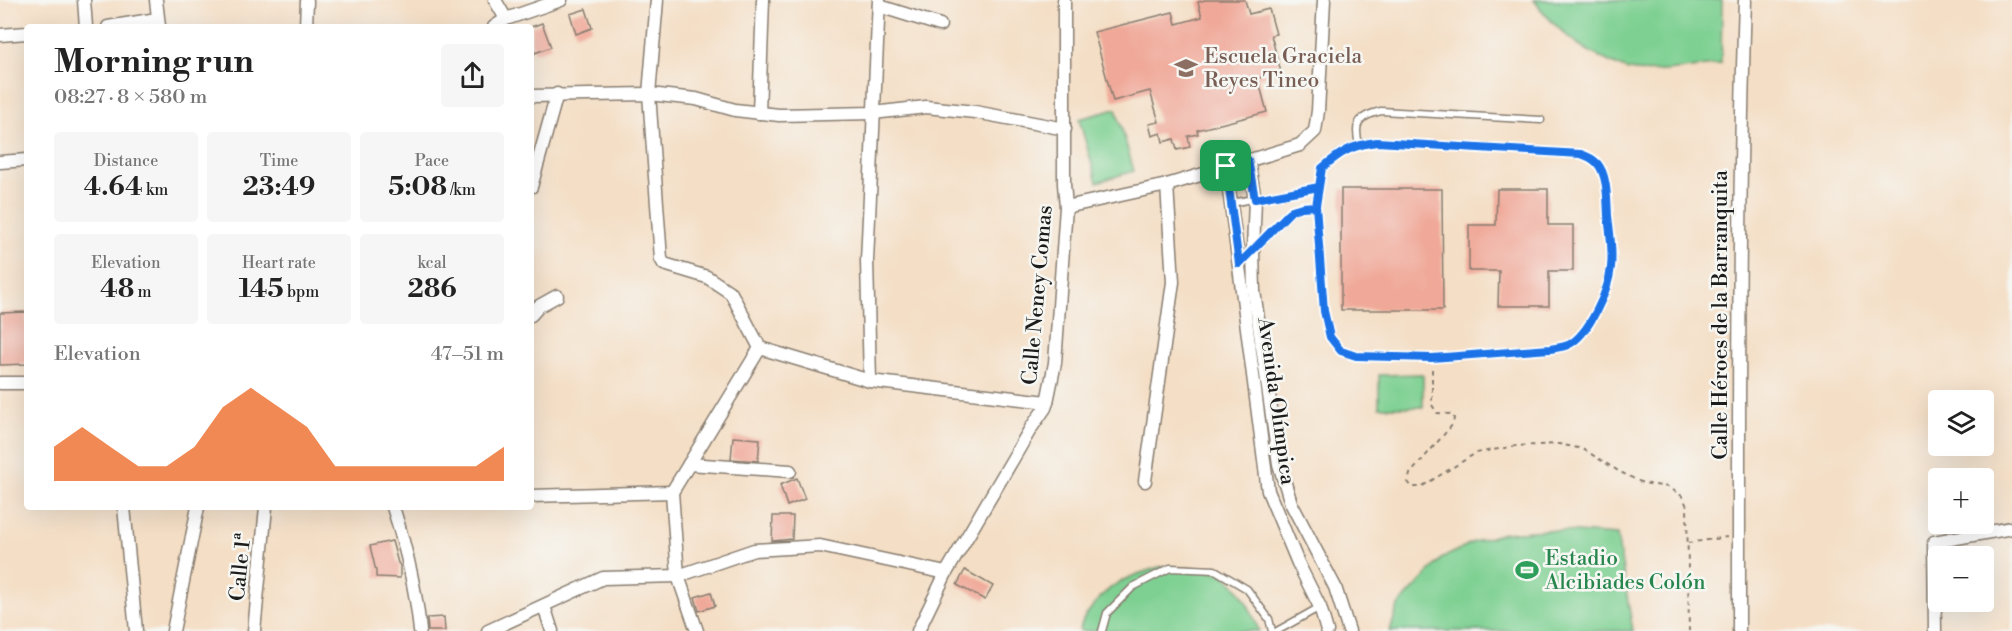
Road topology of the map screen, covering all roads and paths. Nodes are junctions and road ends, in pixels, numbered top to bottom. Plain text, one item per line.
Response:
1 (84, 0) edge
2 (156, 0) edge
3 (307, 0) edge
4 (495, 0) edge
5 (561, 0) edge
6 (657, 0) edge
7 (763, 0) edge
8 (1064, 0) edge
9 (1324, 0) edge
10 (1745, 0) edge
11 (879, 3) edge
12 (534, 4) edge
13 (506, 19) junction
14 (158, 23) edge
15 (86, 24) edge
16 (306, 24) edge
17 (498, 24) edge
18 (940, 25) dead end
19 (24, 33) edge
20 (0, 35) edge
21 (557, 94) junction
22 (649, 94) junction
23 (534, 96) edge
24 (759, 113) junction
25 (873, 113) junction
26 (1541, 120) dead end
27 (1065, 129) junction
28 (1359, 144) junction
29 (24, 160) edge
30 (1248, 160) junction
31 (0, 162) edge
32 (1226, 166) junction
33 (534, 176) edge
34 (1167, 185) junction
35 (1319, 187) junction
36 (1255, 199) junction
37 (1231, 203) junction
38 (1316, 206) junction
39 (1066, 207) junction
40 (1253, 250) junction
41 (1239, 264) junction
42 (557, 296) dead end
43 (534, 312) edge
44 (760, 348) junction
45 (1432, 358) junction
46 (870, 381) junction
47 (0, 383) edge
48 (24, 383) edge
49 (1047, 402) junction
50 (689, 464) junction
51 (790, 471) dead end
52 (1145, 481) dead end
53 (672, 492) junction
54 (534, 496) edge
55 (124, 510) edge
56 (197, 510) edge
57 (266, 510) edge
58 (394, 510) edge
59 (2012, 528) edge
60 (1739, 536) junction
61 (1688, 543) junction
62 (945, 573) junction
63 (678, 576) junction
64 (544, 606) junction
65 (1320, 607) junction
66 (136, 631) edge
67 (172, 631) edge
68 (254, 631) edge
69 (420, 631) edge
70 (488, 631) edge
71 (552, 631) edge
72 (697, 631) edge
73 (918, 631) edge
74 (1102, 631) edge
75 (1275, 631) edge
76 (1327, 631) edge
77 (1349, 631) edge
78 (1689, 631) edge
79 (1739, 631) edge
80 (1935, 631) edge

1 - 15 street
2 - 14 street
3 - 16 street
4 - 13 street
5 - 12 street
6 - 22 street
7 - 24 street
8 - 27 street, Calle Neney Comas
9 - 30 street
10 - 60 street, Calle Héroes de la Barranquita
11 - 18 street
11 - 25 street
12 - 13 street
13 - 17 street
19 - 20 street
21 - 22 street
21 - 23 street
21 - 33 street
22 - 24 street
22 - 44 street
24 - 25 street
25 - 27 street
25 - 46 street
26 - 28 lane
27 - 39 street, Calle Neney Comas
28 - 35 lane
28 - 45 lane
29 - 31 street
30 - 32 street
30 - 36 street
32 - 34 street
32 - 37 street, Avenida Olímpica
34 - 39 street
34 - 52 street
35 - 36 lane
35 - 38 lane
36 - 37 lane
36 - 40 street
37 - 41 street, Avenida Olímpica
38 - 40 lane
38 - 45 lane
39 - 49 street, Calle Neney Comas
40 - 41 lane
40 - 77 street
41 - 65 street, Avenida Olímpica
42 - 43 street
44 - 46 street
44 - 50 street
45 - 61 path
46 - 49 street
47 - 48 street
49 - 62 street, Calle Neney Comas
50 - 51 street
50 - 53 street
53 - 54 street
53 - 63 street
55 - 66 street
56 - 67 street
57 - 68 street, Calle 1ª
58 - 69 street
59 - 80 street
60 - 61 path
60 - 79 street, Calle Héroes de la Barranquita
61 - 78 path
62 - 63 street
62 - 73 street, Calle Neney Comas
63 - 64 street
63 - 72 street
64 - 70 street
64 - 71 street
65 - 75 lane
65 - 76 street, Avenida Olímpica
74 - 75 lane

